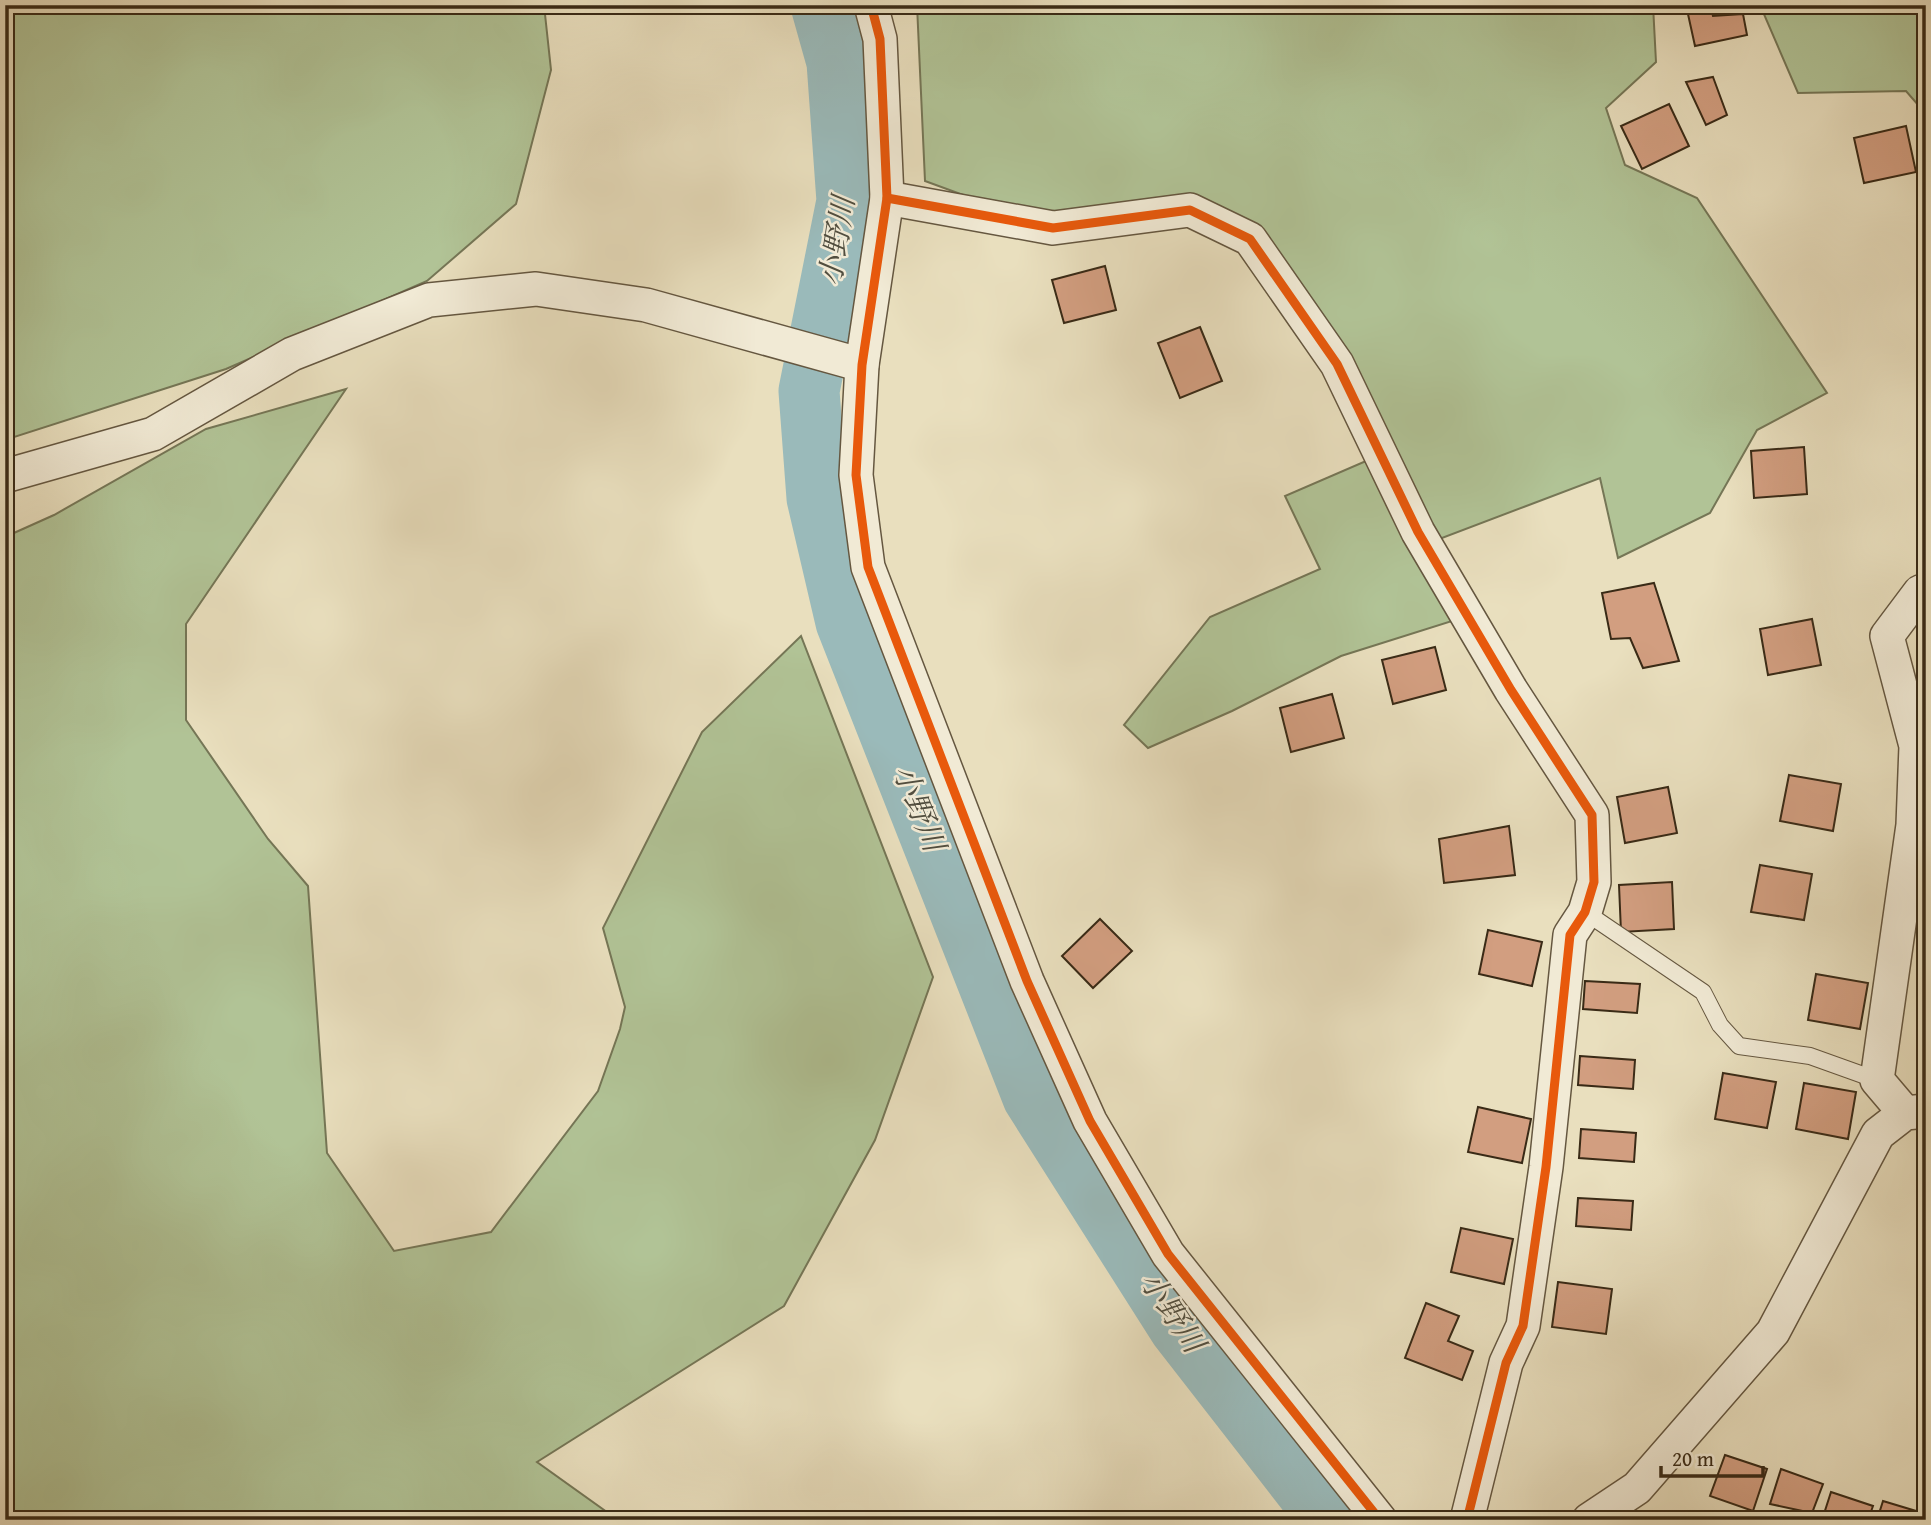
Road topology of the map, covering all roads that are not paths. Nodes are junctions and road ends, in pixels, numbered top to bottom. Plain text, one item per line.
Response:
1 (871, 5) edge
2 (887, 198) junction
3 (862, 365) junction
4 (5, 476) edge
5 (1926, 590) edge
6 (1585, 912) junction
7 (1877, 1080) junction
8 (1916, 1112) edge
9 (1380, 1520) edge
10 (1467, 1520) edge
11 (1589, 1520) edge

1 - 2 street
2 - 3 street
2 - 6 street
3 - 4 street
3 - 9 street
5 - 7 street
6 - 7 lane
6 - 10 street
7 - 8 street
8 - 11 street

